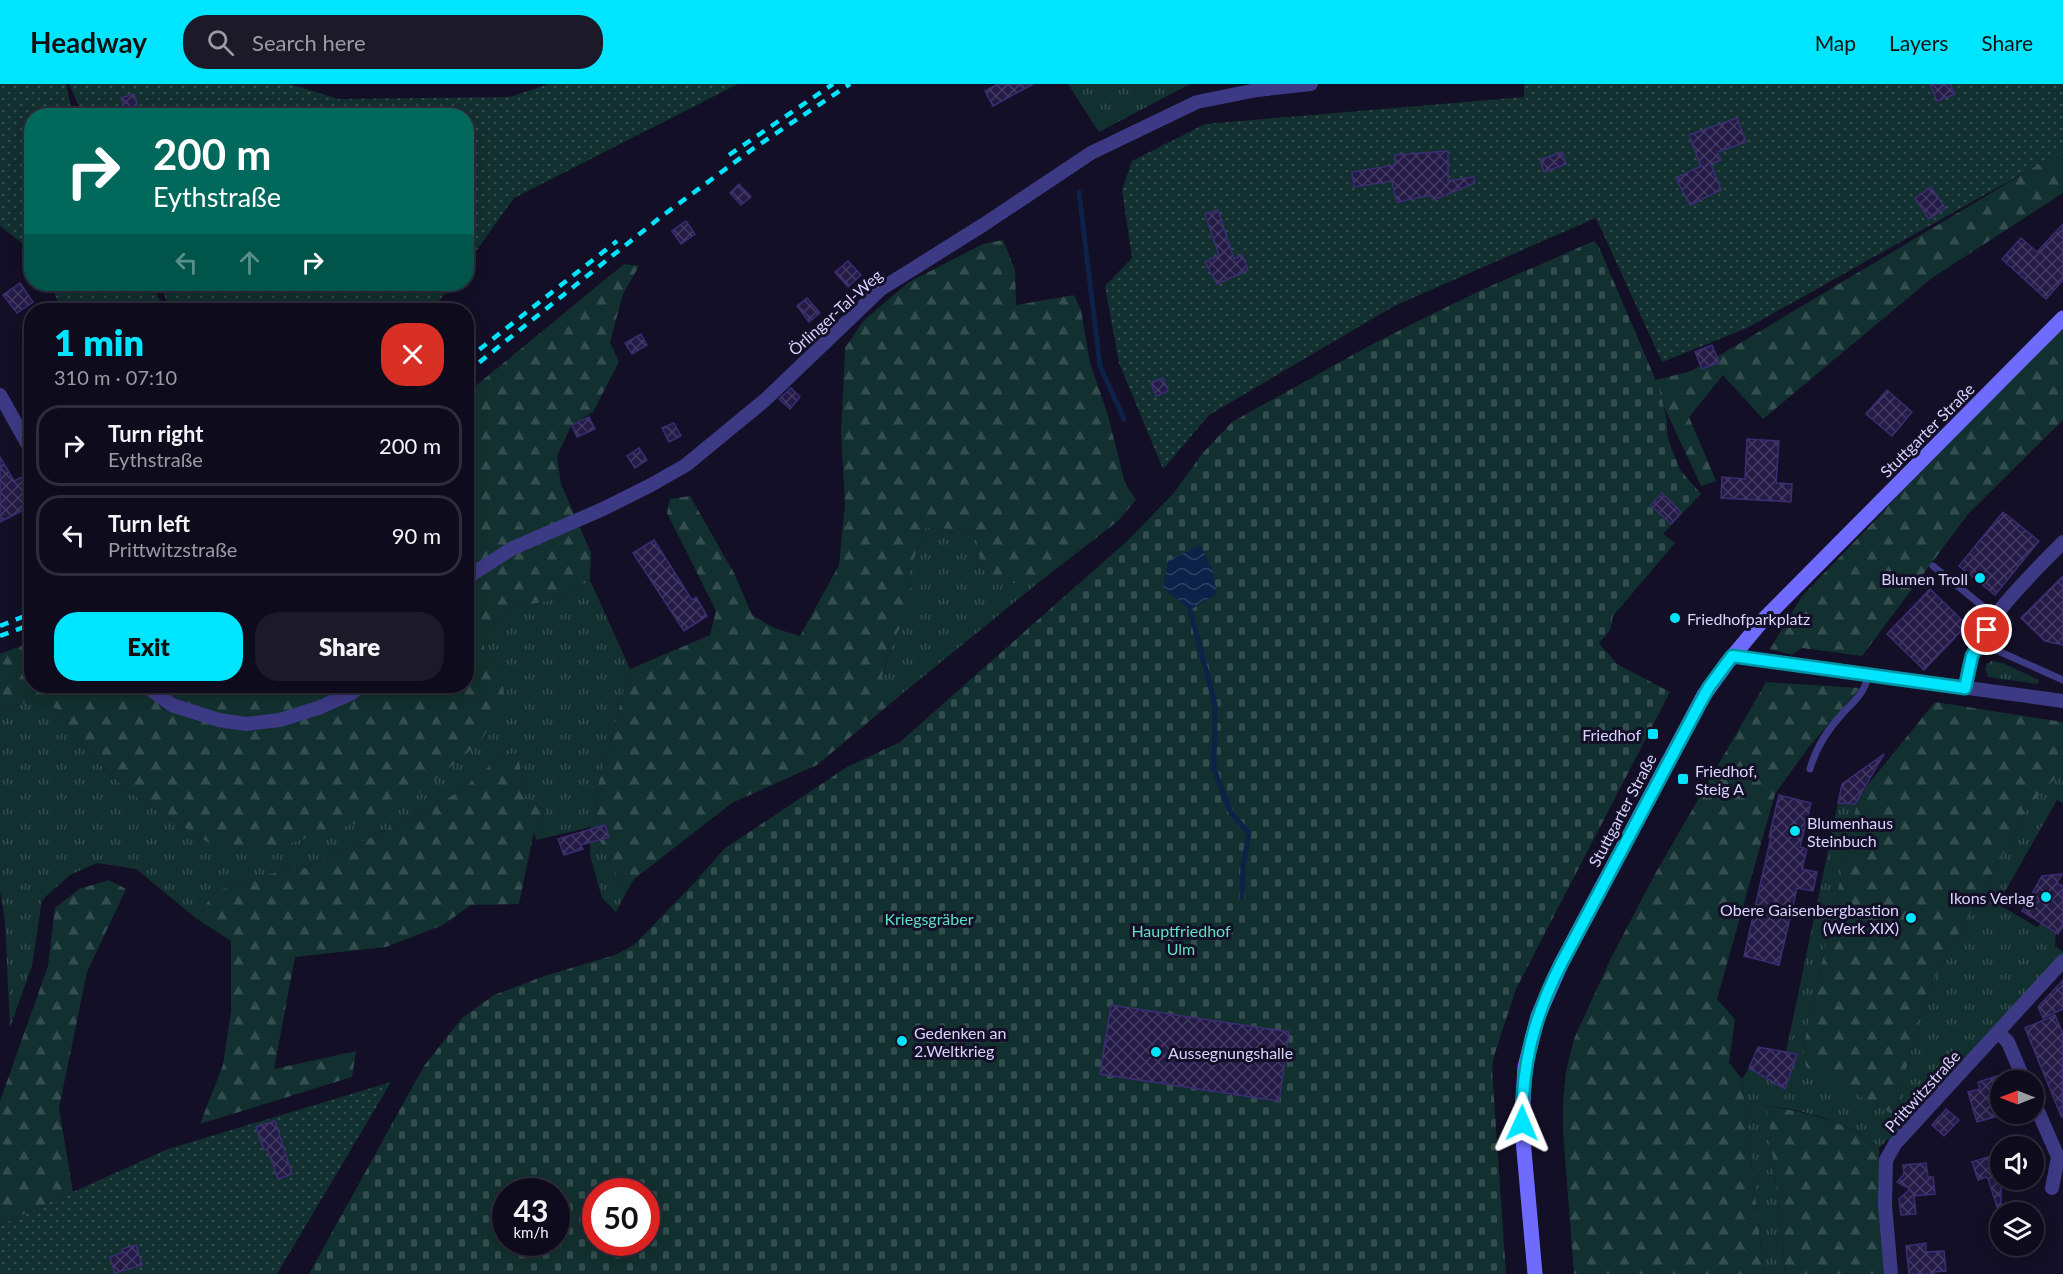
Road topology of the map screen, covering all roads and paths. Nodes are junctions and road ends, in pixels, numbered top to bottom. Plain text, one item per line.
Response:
1 (1311, 84) edge
2 (2063, 318) edge
3 (0, 395) edge
4 (24, 438) edge
5 (2063, 542) edge
6 (1933, 566) dead end
7 (474, 572) edge
8 (1996, 617) junction
9 (1978, 642) junction
10 (1732, 656) junction
11 (1868, 675) junction
12 (2063, 680) edge
13 (1965, 688) junction
14 (156, 693) edge
15 (351, 693) edge
16 (2063, 701) edge
17 (1810, 769) dead end
18 (2063, 961) edge
19 (1998, 1032) junction
20 (2020, 1070) edge
21 (2044, 1124) edge
22 (2052, 1188) dead end
23 (1535, 1274) edge
24 (1891, 1274) edge

1 - 7 street, Örlinger-Tal-Weg
2 - 10 main road, Stuttgarter Straße
3 - 4 street
5 - 8 street
6 - 8 lane
8 - 9 street
9 - 12 lane
9 - 13 street
10 - 11 street
10 - 23 main road, Stuttgarter Straße
11 - 13 street
11 - 17 lane
13 - 16 street
14 - 15 street
18 - 19 street, Prittwitzstraße
19 - 20 street
19 - 24 street, Prittwitzstraße
21 - 22 street

